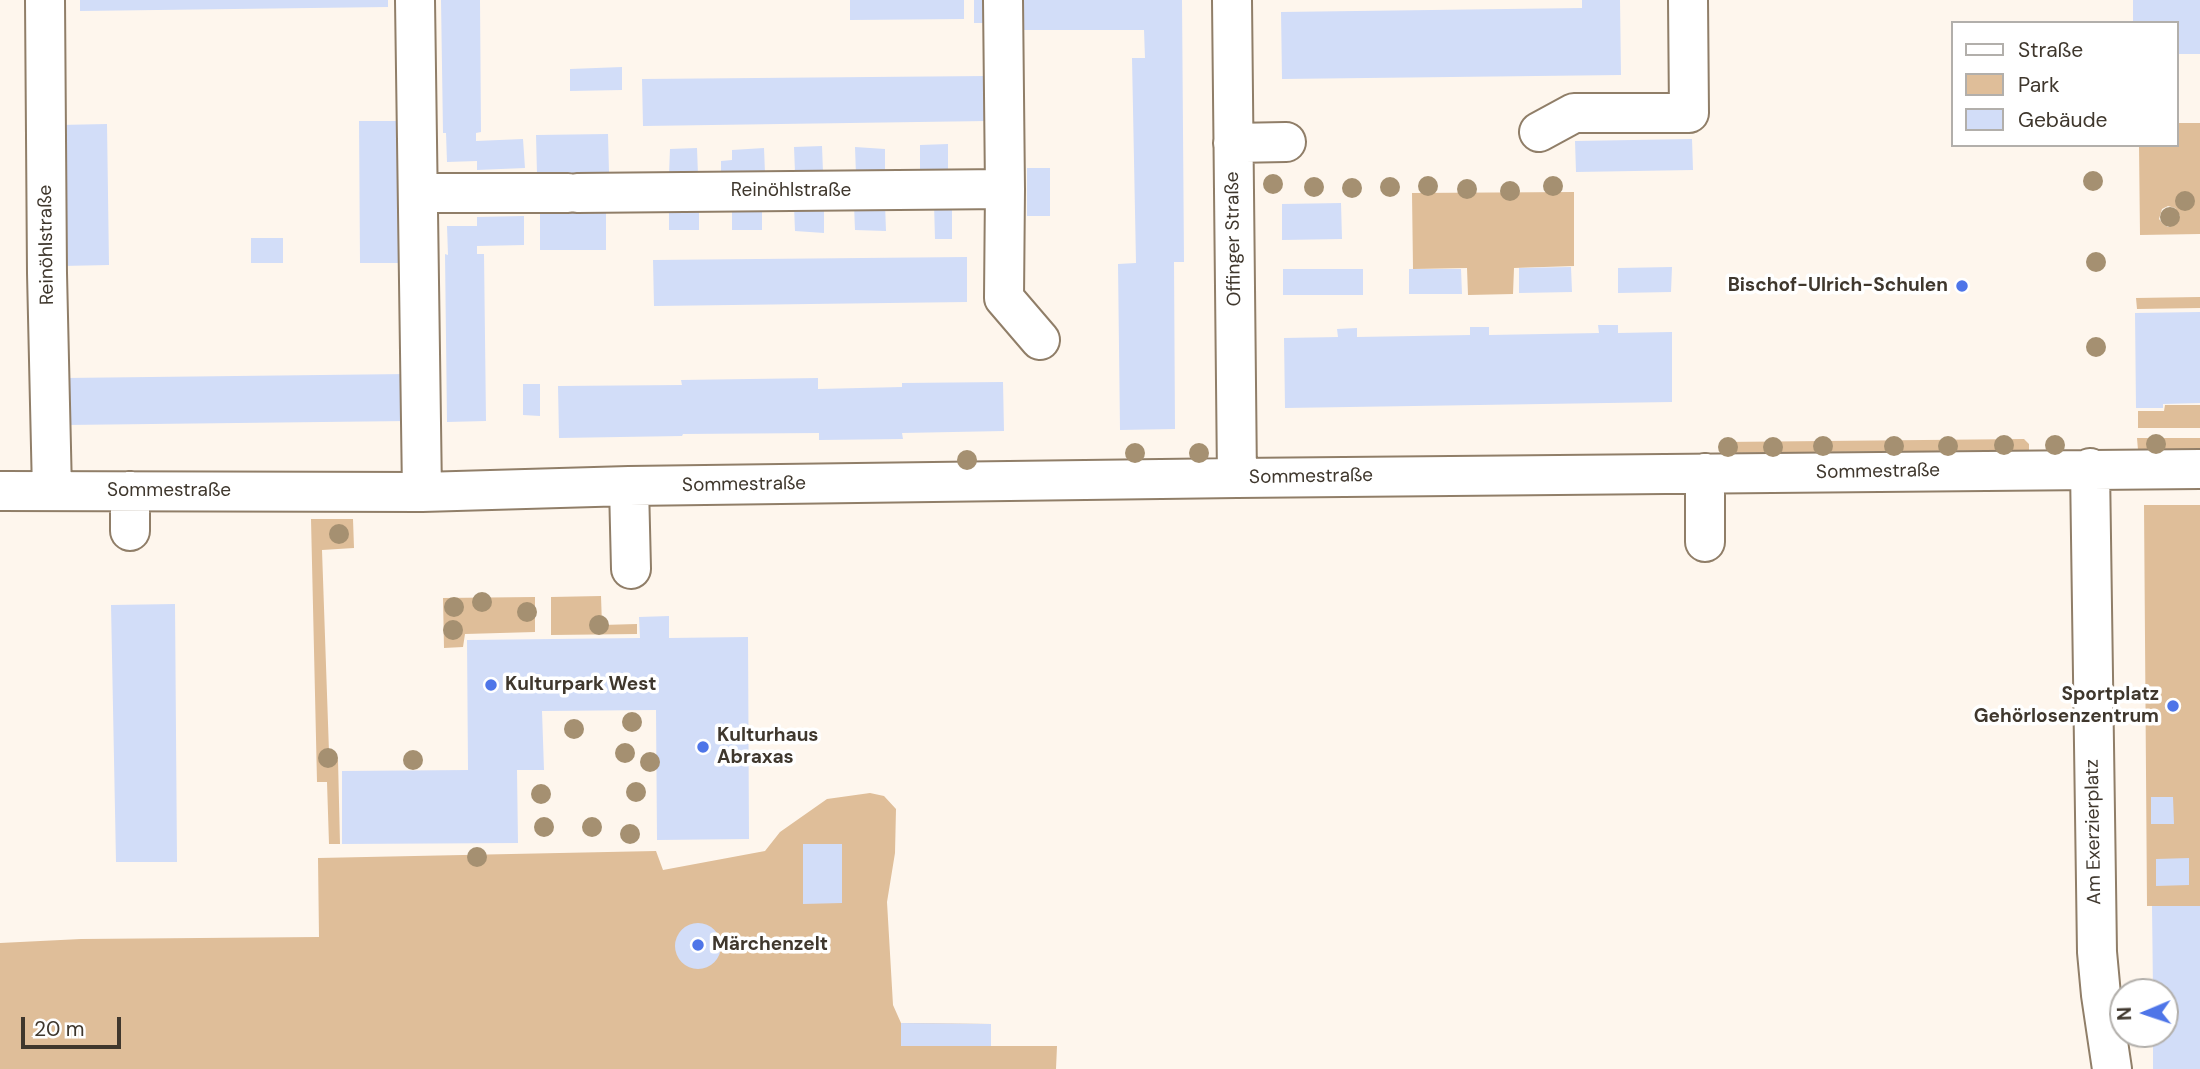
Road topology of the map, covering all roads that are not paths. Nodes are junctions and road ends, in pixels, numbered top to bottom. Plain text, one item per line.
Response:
1 (45, 0) edge
2 (415, 0) edge
3 (1003, 0) edge
4 (1232, 0) edge
5 (1688, 0) edge
6 (1539, 132) dead end
7 (1286, 142) dead end
8 (1233, 143) junction
9 (1005, 189) junction
10 (418, 193) junction
11 (1040, 340) dead end
12 (2090, 468) junction
13 (2200, 468) edge
14 (1705, 473) junction
15 (1237, 478) junction
16 (629, 486) junction
17 (0, 491) edge
18 (52, 491) junction
19 (130, 491) junction
20 (422, 492) junction
21 (130, 531) dead end
22 (1705, 542) dead end
23 (631, 569) dead end
24 (2112, 1069) edge

1 - 18 street, Reinöhlstraße
2 - 10 street
3 - 9 street
4 - 8 street, Offinger Straße
5 - 6 street
7 - 8 street
8 - 15 street, Offinger Straße
9 - 10 street, Reinöhlstraße
9 - 11 street
10 - 20 street
12 - 13 street, Sommestraße
12 - 14 street, Sommestraße
12 - 24 street, Am Exerzierplatz
14 - 15 street, Sommestraße
14 - 22 street
15 - 16 street, Sommestraße
16 - 20 street, Sommestraße
16 - 23 street
17 - 18 street, Sommestraße
18 - 19 street, Sommestraße
19 - 20 street, Sommestraße
19 - 21 street

